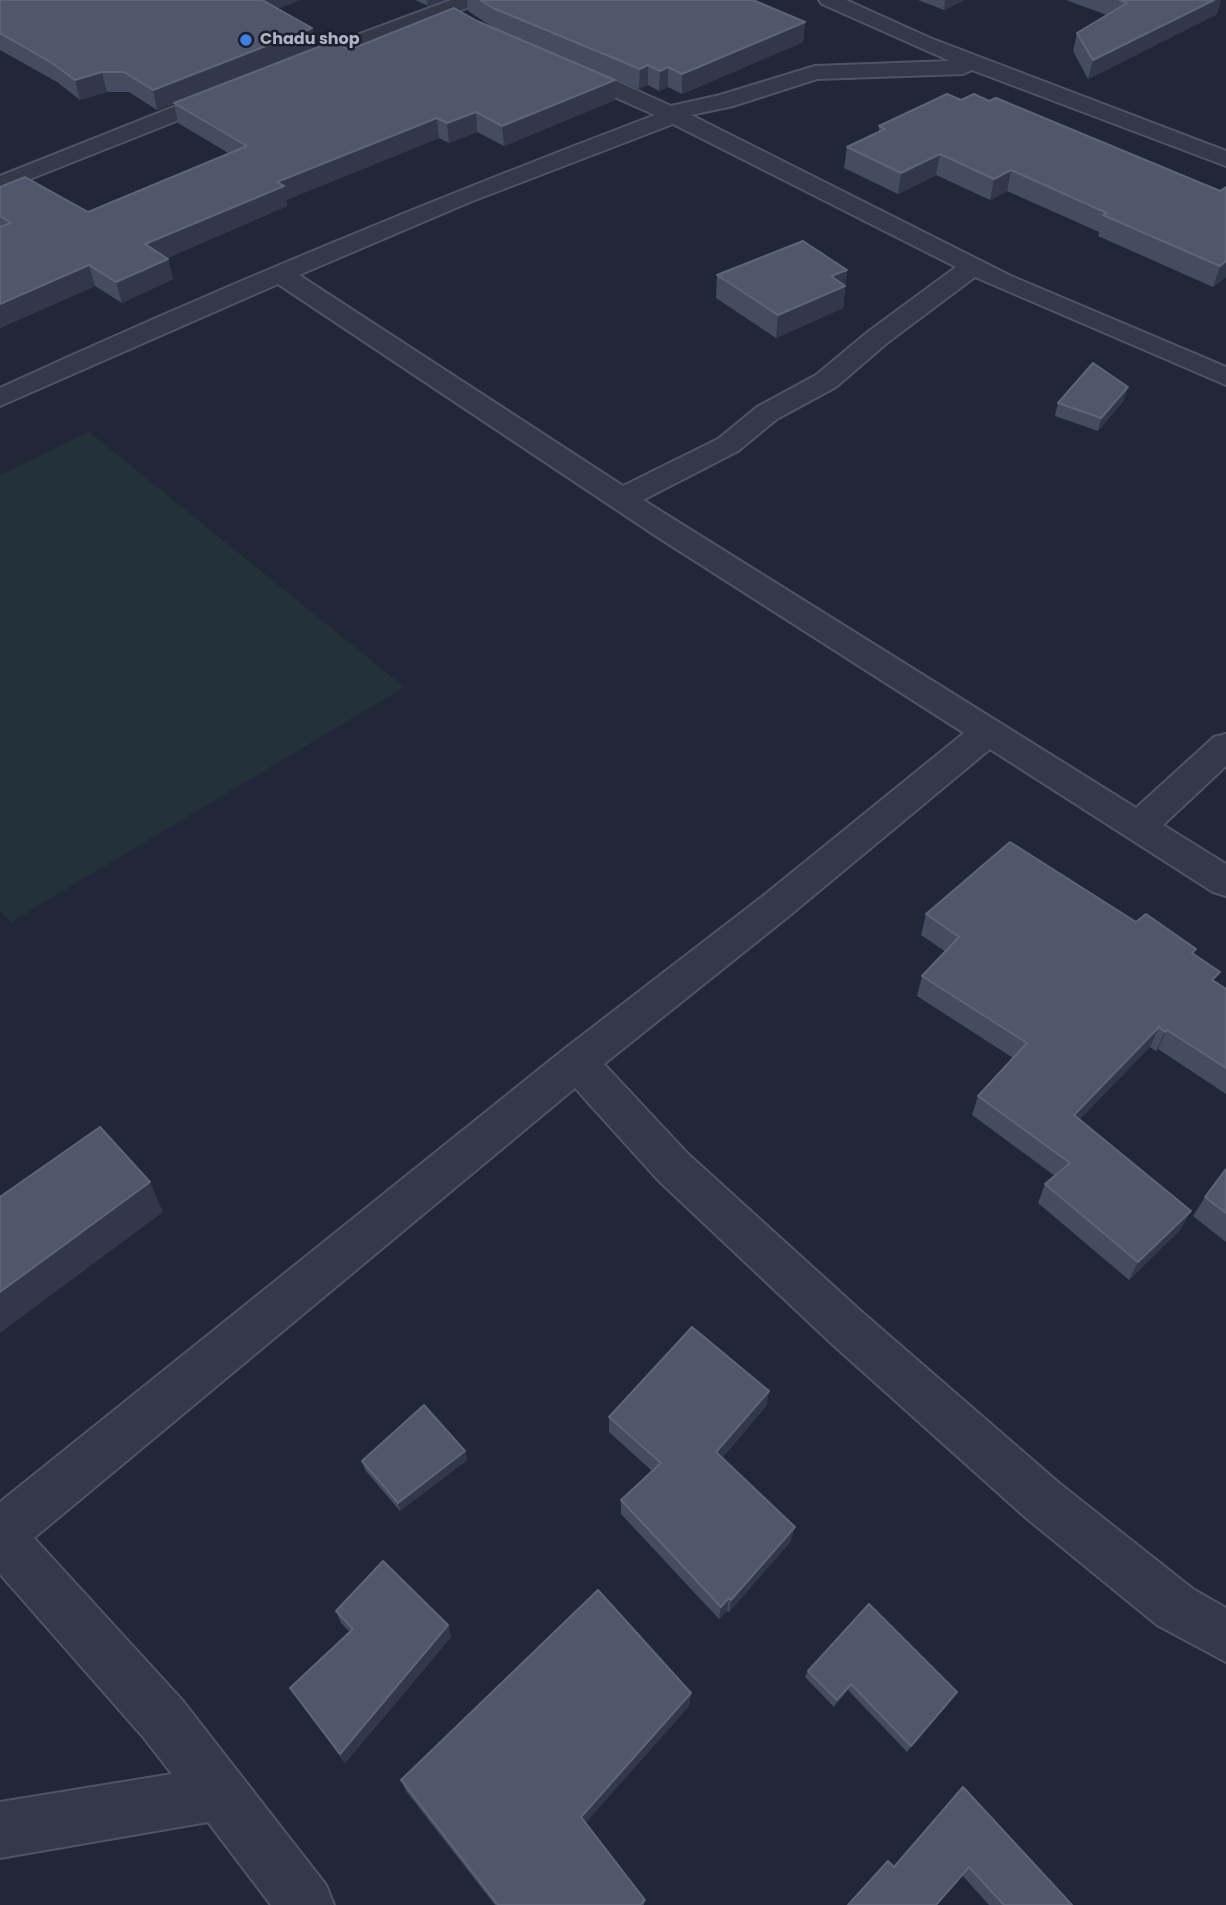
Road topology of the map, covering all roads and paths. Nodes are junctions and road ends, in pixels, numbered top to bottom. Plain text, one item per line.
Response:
1 (470, 0) edge
2 (829, 0) edge
3 (444, 8) junction
4 (469, 25) edge
5 (548, 60) edge
6 (983, 67) junction
7 (272, 75) edge
8 (248, 85) edge
9 (673, 114) junction
10 (1226, 159) edge
11 (0, 184) edge
12 (974, 266) junction
13 (279, 275) junction
14 (1226, 377) edge
15 (0, 398) edge
16 (621, 499) junction
17 (987, 733) junction
18 (1226, 746) edge
19 (1138, 827) junction
20 (1226, 882) edge
21 (577, 1062) junction
22 (0, 1536) edge
23 (1226, 1636) edge
24 (220, 1793) junction
25 (0, 1830) edge
26 (306, 1905) edge

1 - 3 street
2 - 6 street
3 - 4 street
3 - 7 street
5 - 9 street
6 - 9 street
6 - 10 street
8 - 11 street
9 - 12 street
9 - 13 street
12 - 14 street
12 - 16 street
13 - 15 street
13 - 16 street
16 - 17 street
17 - 19 street
17 - 21 street
18 - 19 street
19 - 20 street
21 - 22 street
21 - 23 street
22 - 24 street
24 - 25 street
24 - 26 street

